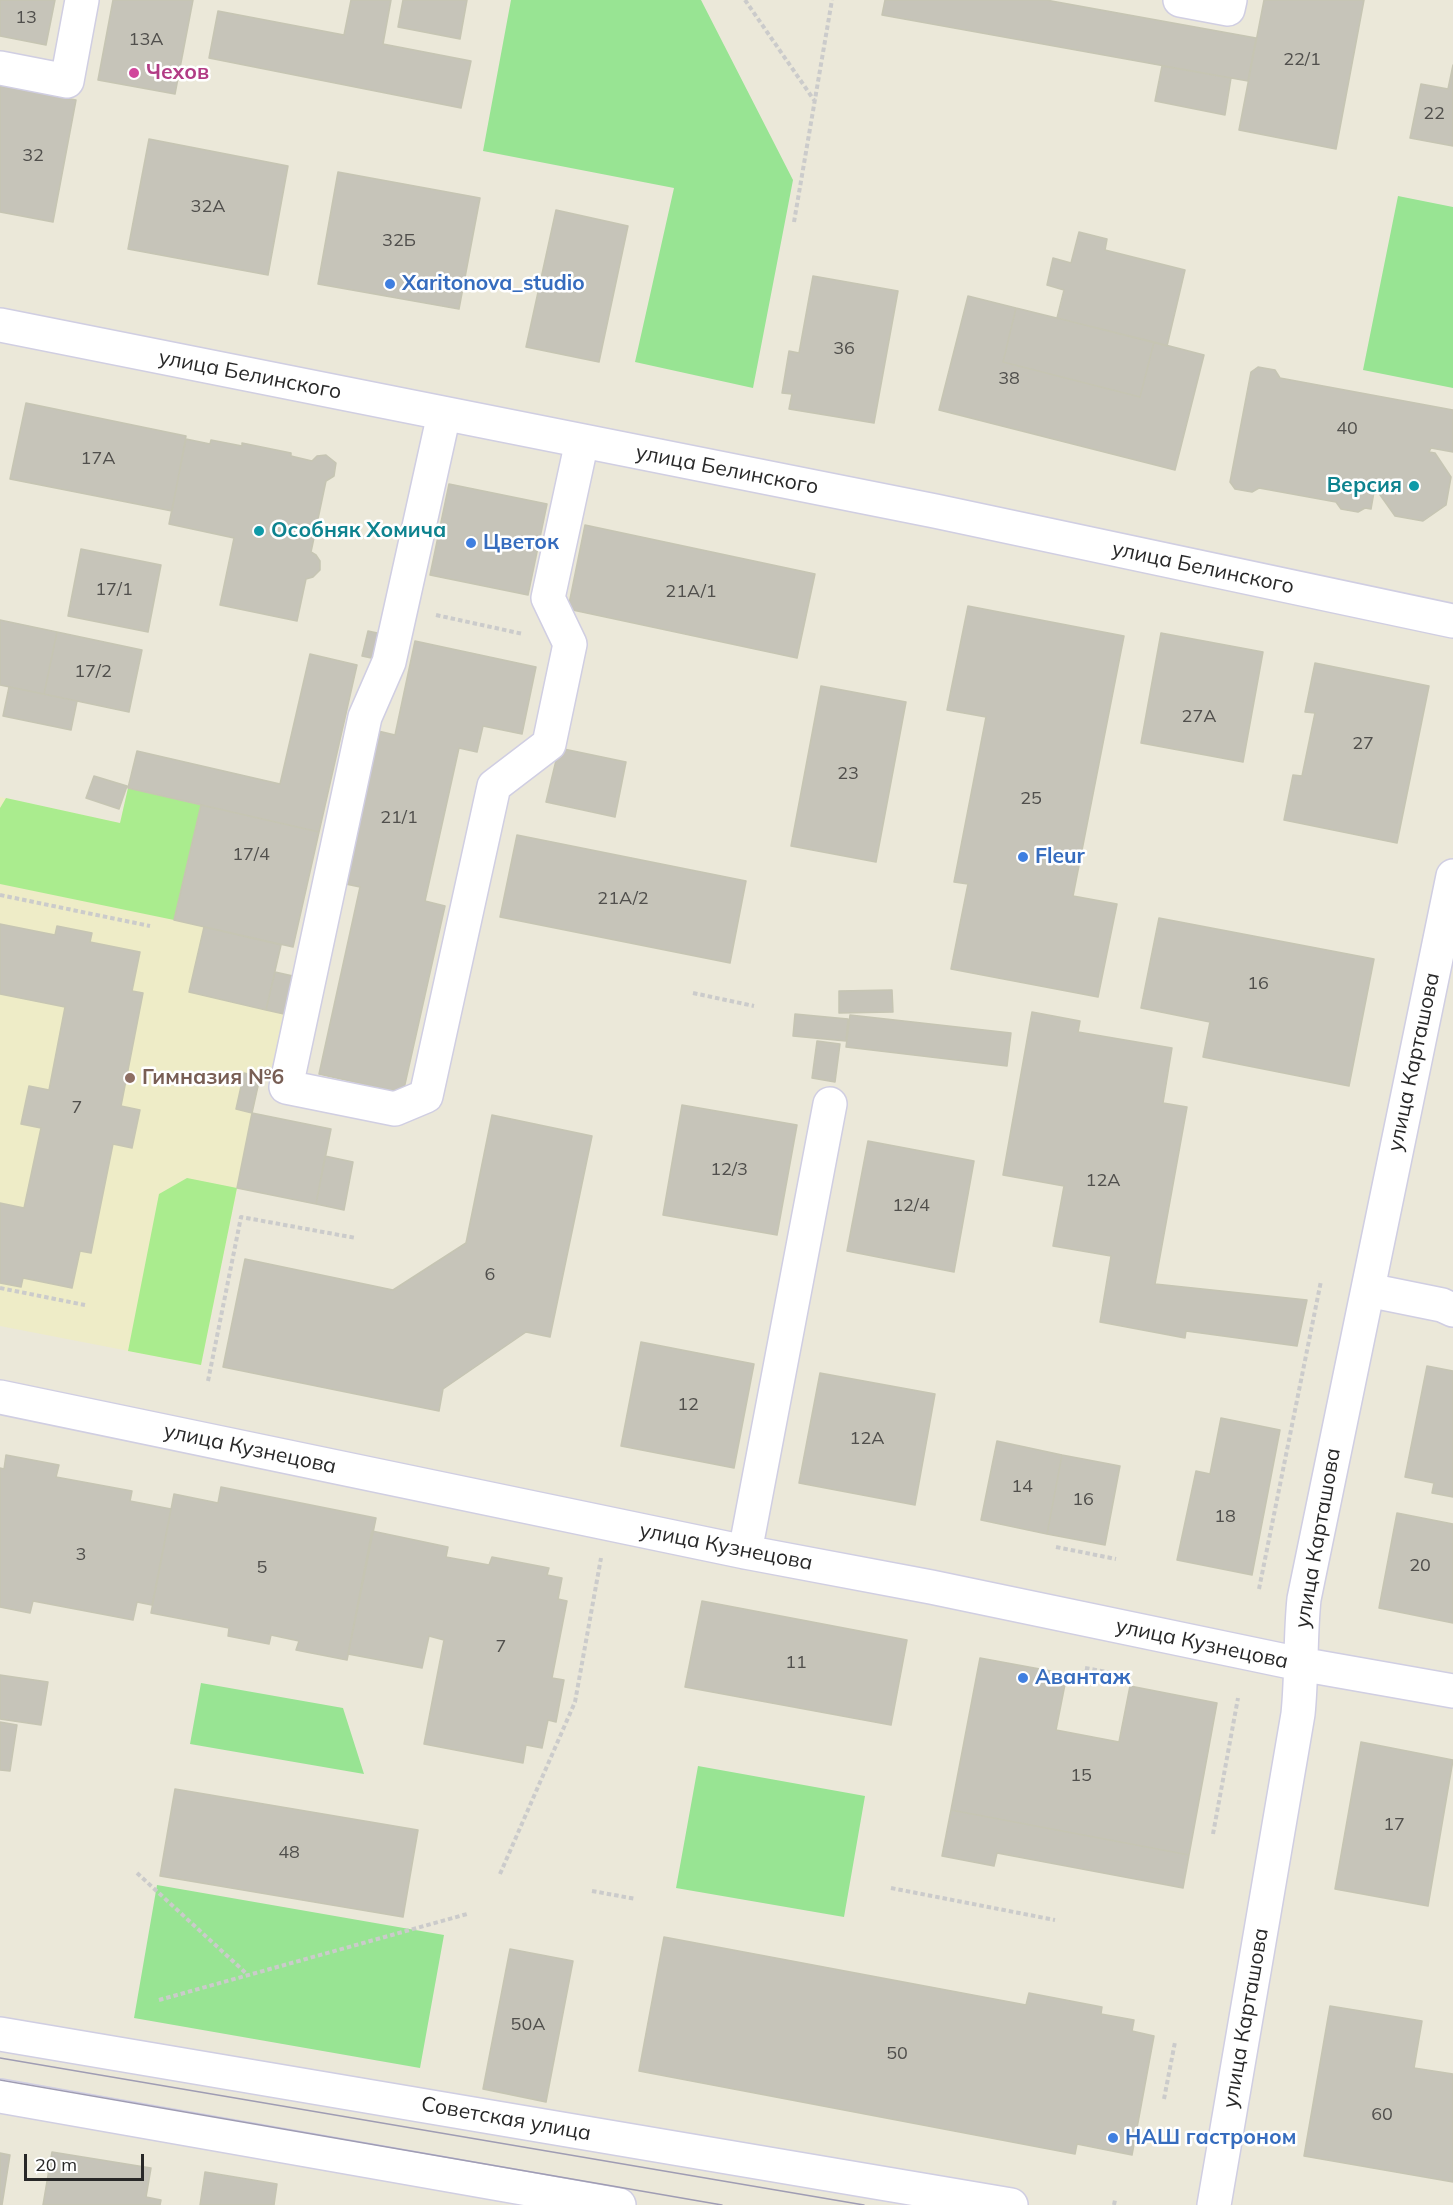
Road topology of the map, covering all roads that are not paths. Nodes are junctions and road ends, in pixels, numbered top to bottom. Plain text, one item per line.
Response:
1 (82, 0) edge
2 (1180, 0) edge
3 (1230, 0) edge
4 (0, 68) edge
5 (0, 325) edge
6 (444, 414) junction
7 (582, 441) junction
8 (1453, 621) edge
9 (1453, 876) edge
10 (830, 1104) dead end
11 (1368, 1290) junction
12 (1453, 1310) edge
13 (0, 1397) edge
14 (745, 1552) junction
15 (1300, 1664) junction
16 (1453, 1691) edge
17 (0, 2034) edge
18 (0, 2096) edge
19 (991, 2203) edge
20 (619, 2205) edge
21 (1214, 2205) edge

1 - 4 street
2 - 3 street
5 - 6 street, улица Белинского
6 - 7 street, улица Белинского
6 - 7 street
7 - 8 street, улица Белинского
9 - 11 street, улица Карташова
10 - 14 street
11 - 12 street
11 - 15 street, улица Карташова
13 - 14 street, улица Кузнецова
14 - 15 street, улица Кузнецова
15 - 16 street, улица Кузнецова
15 - 21 street, улица Карташова
17 - 19 street, Советская улица
18 - 20 street

